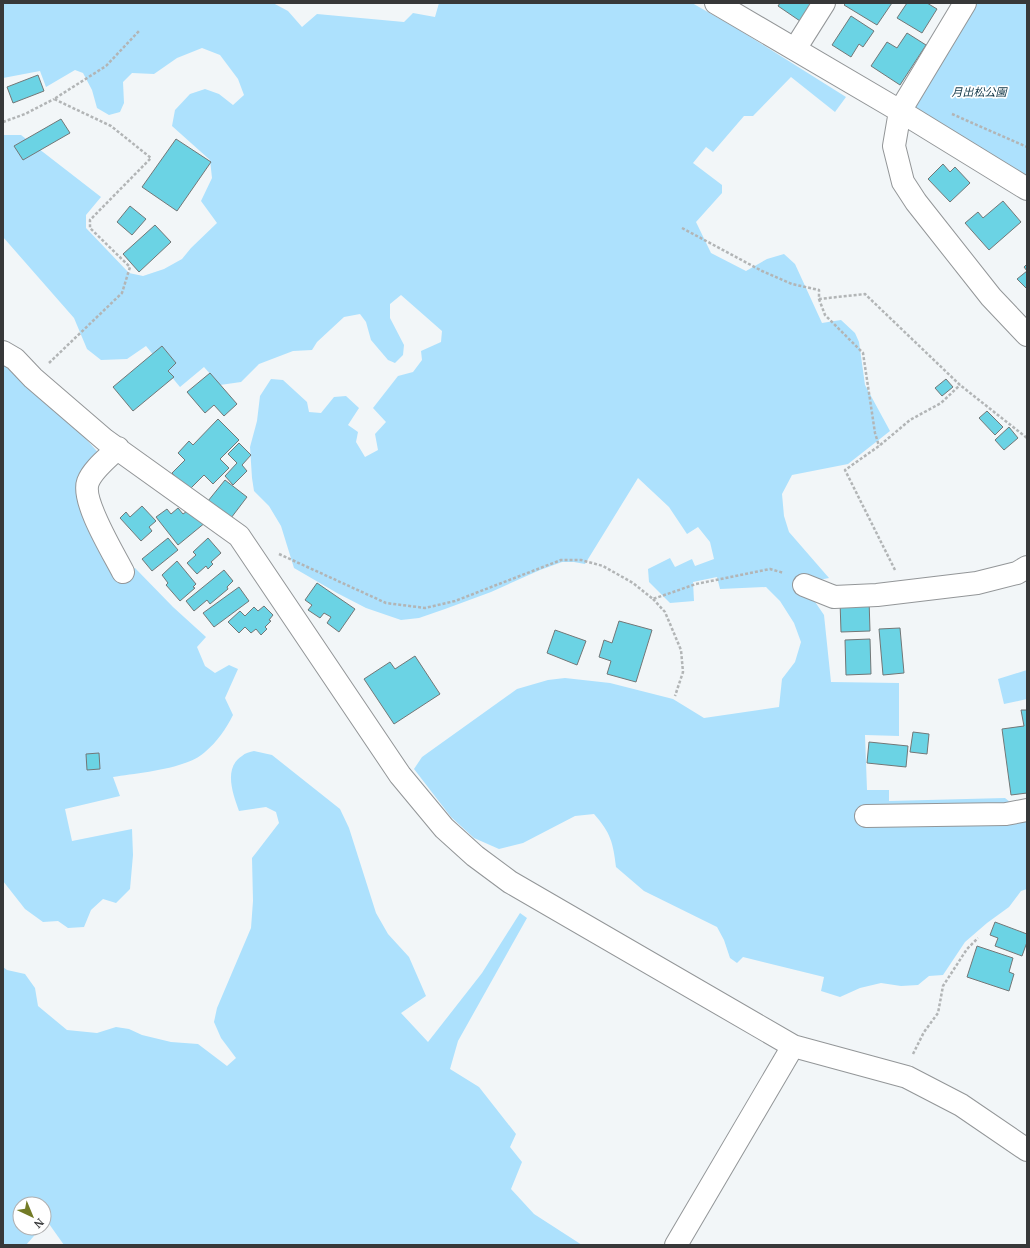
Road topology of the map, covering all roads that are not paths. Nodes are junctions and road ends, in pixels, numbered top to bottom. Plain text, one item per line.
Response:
1 (716, 3) edge
2 (824, 3) edge
3 (965, 3) edge
4 (794, 49) junction
5 (900, 111) junction
6 (1027, 188) edge
7 (1027, 335) edge
8 (3, 352) edge
9 (118, 448) junction
10 (1027, 567) edge
11 (123, 572) dead end
12 (804, 585) road end
13 (1027, 810) edge
14 (866, 816) dead end
15 (793, 1046) junction
16 (1027, 1150) edge
17 (676, 1245) edge

1 - 4 street
2 - 4 street
3 - 5 street
4 - 5 street
5 - 6 street
5 - 7 street
8 - 9 street
9 - 11 street
9 - 15 street
10 - 12 street
13 - 14 street
15 - 16 street
15 - 17 street

